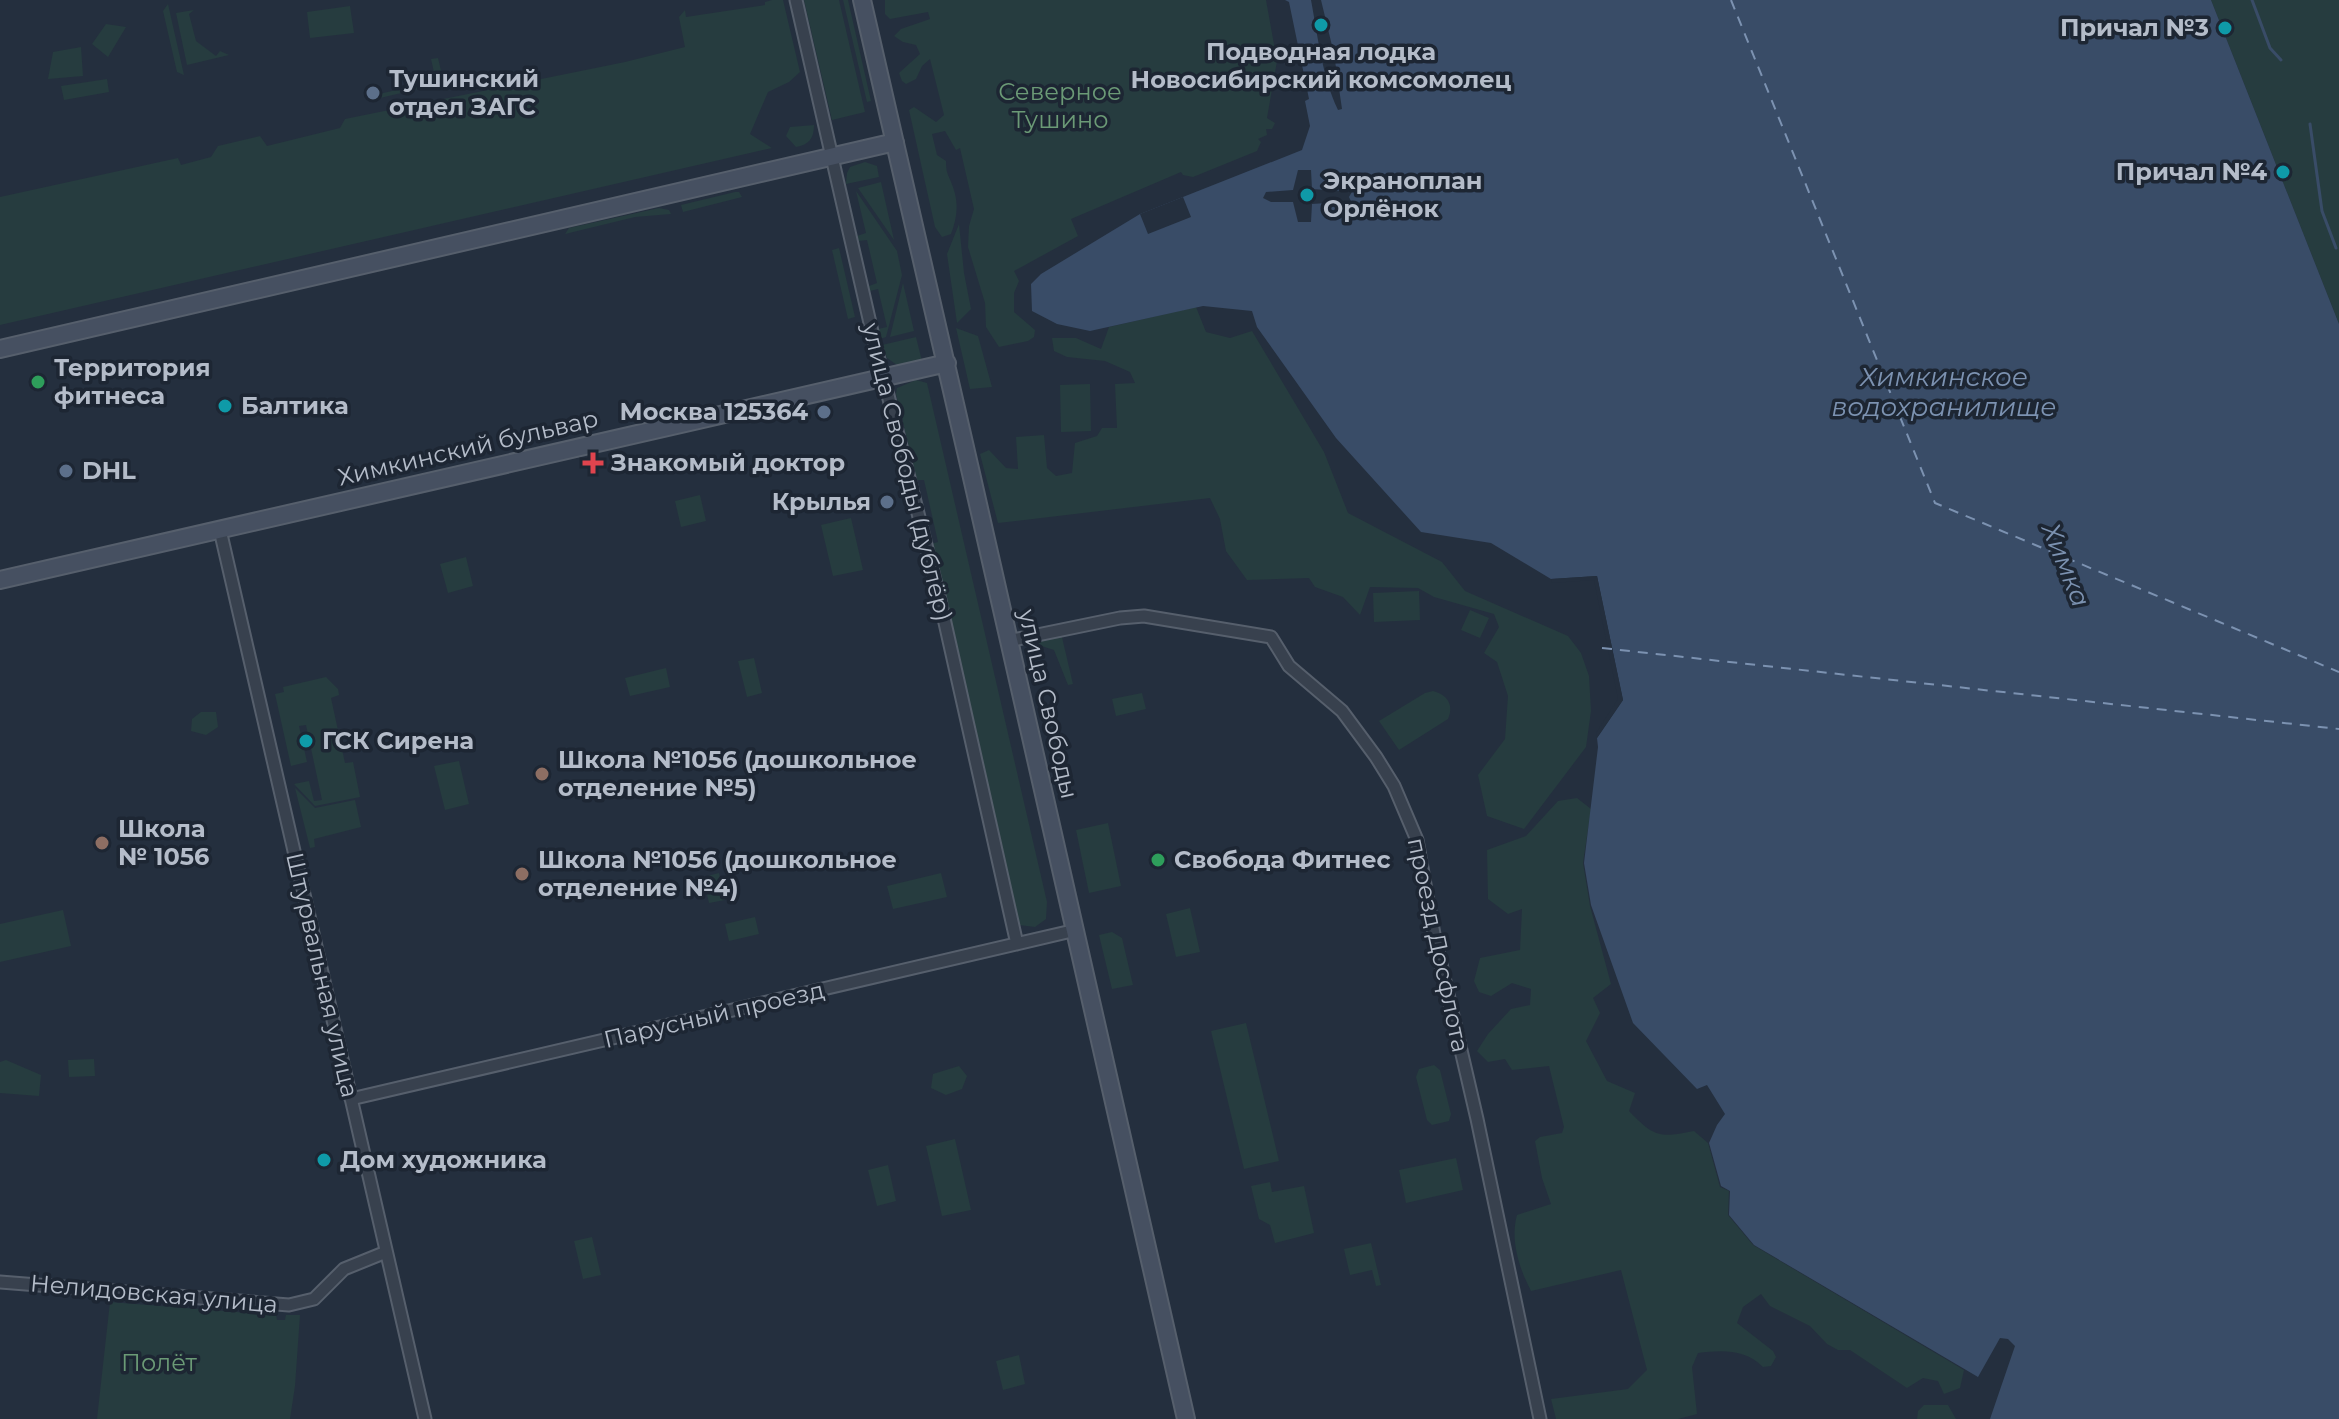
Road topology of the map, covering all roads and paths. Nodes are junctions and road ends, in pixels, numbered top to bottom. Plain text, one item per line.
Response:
1 (796, 0) edge
2 (862, 0) edge
3 (895, 142) junction
4 (833, 155) junction
5 (0, 349) edge
6 (947, 363) junction
7 (884, 378) junction
8 (220, 530) junction
9 (0, 580) edge
10 (1008, 641) junction
11 (1076, 930) junction
12 (1017, 944) junction
13 (351, 1099) junction
14 (386, 1252) junction
15 (0, 1282) edge
16 (425, 1419) edge
17 (1186, 1419) edge
18 (1540, 1419) edge

1 - 4 street, улица Свободы (дублёр)
2 - 3 main road, улица Свободы
3 - 4 main road
3 - 6 main road, улица Свободы
4 - 5 main road
4 - 7 street, улица Свободы (дублёр)
6 - 7 main road, Химкинский бульвар
6 - 10 main road, улица Свободы
7 - 8 main road, Химкинский бульвар
7 - 12 street, улица Свободы (дублёр)
8 - 9 main road, Химкинский бульвар
8 - 13 street, Штурвальная улица
10 - 11 main road, улица Свободы
10 - 18 street, проезд Досфлота
11 - 12 street, Парусный проезд
11 - 17 main road, улица Свободы
12 - 13 street, Парусный проезд
13 - 14 street, Штурвальная улица
14 - 15 street, Нелидовская улица
14 - 16 street, Штурвальная улица

